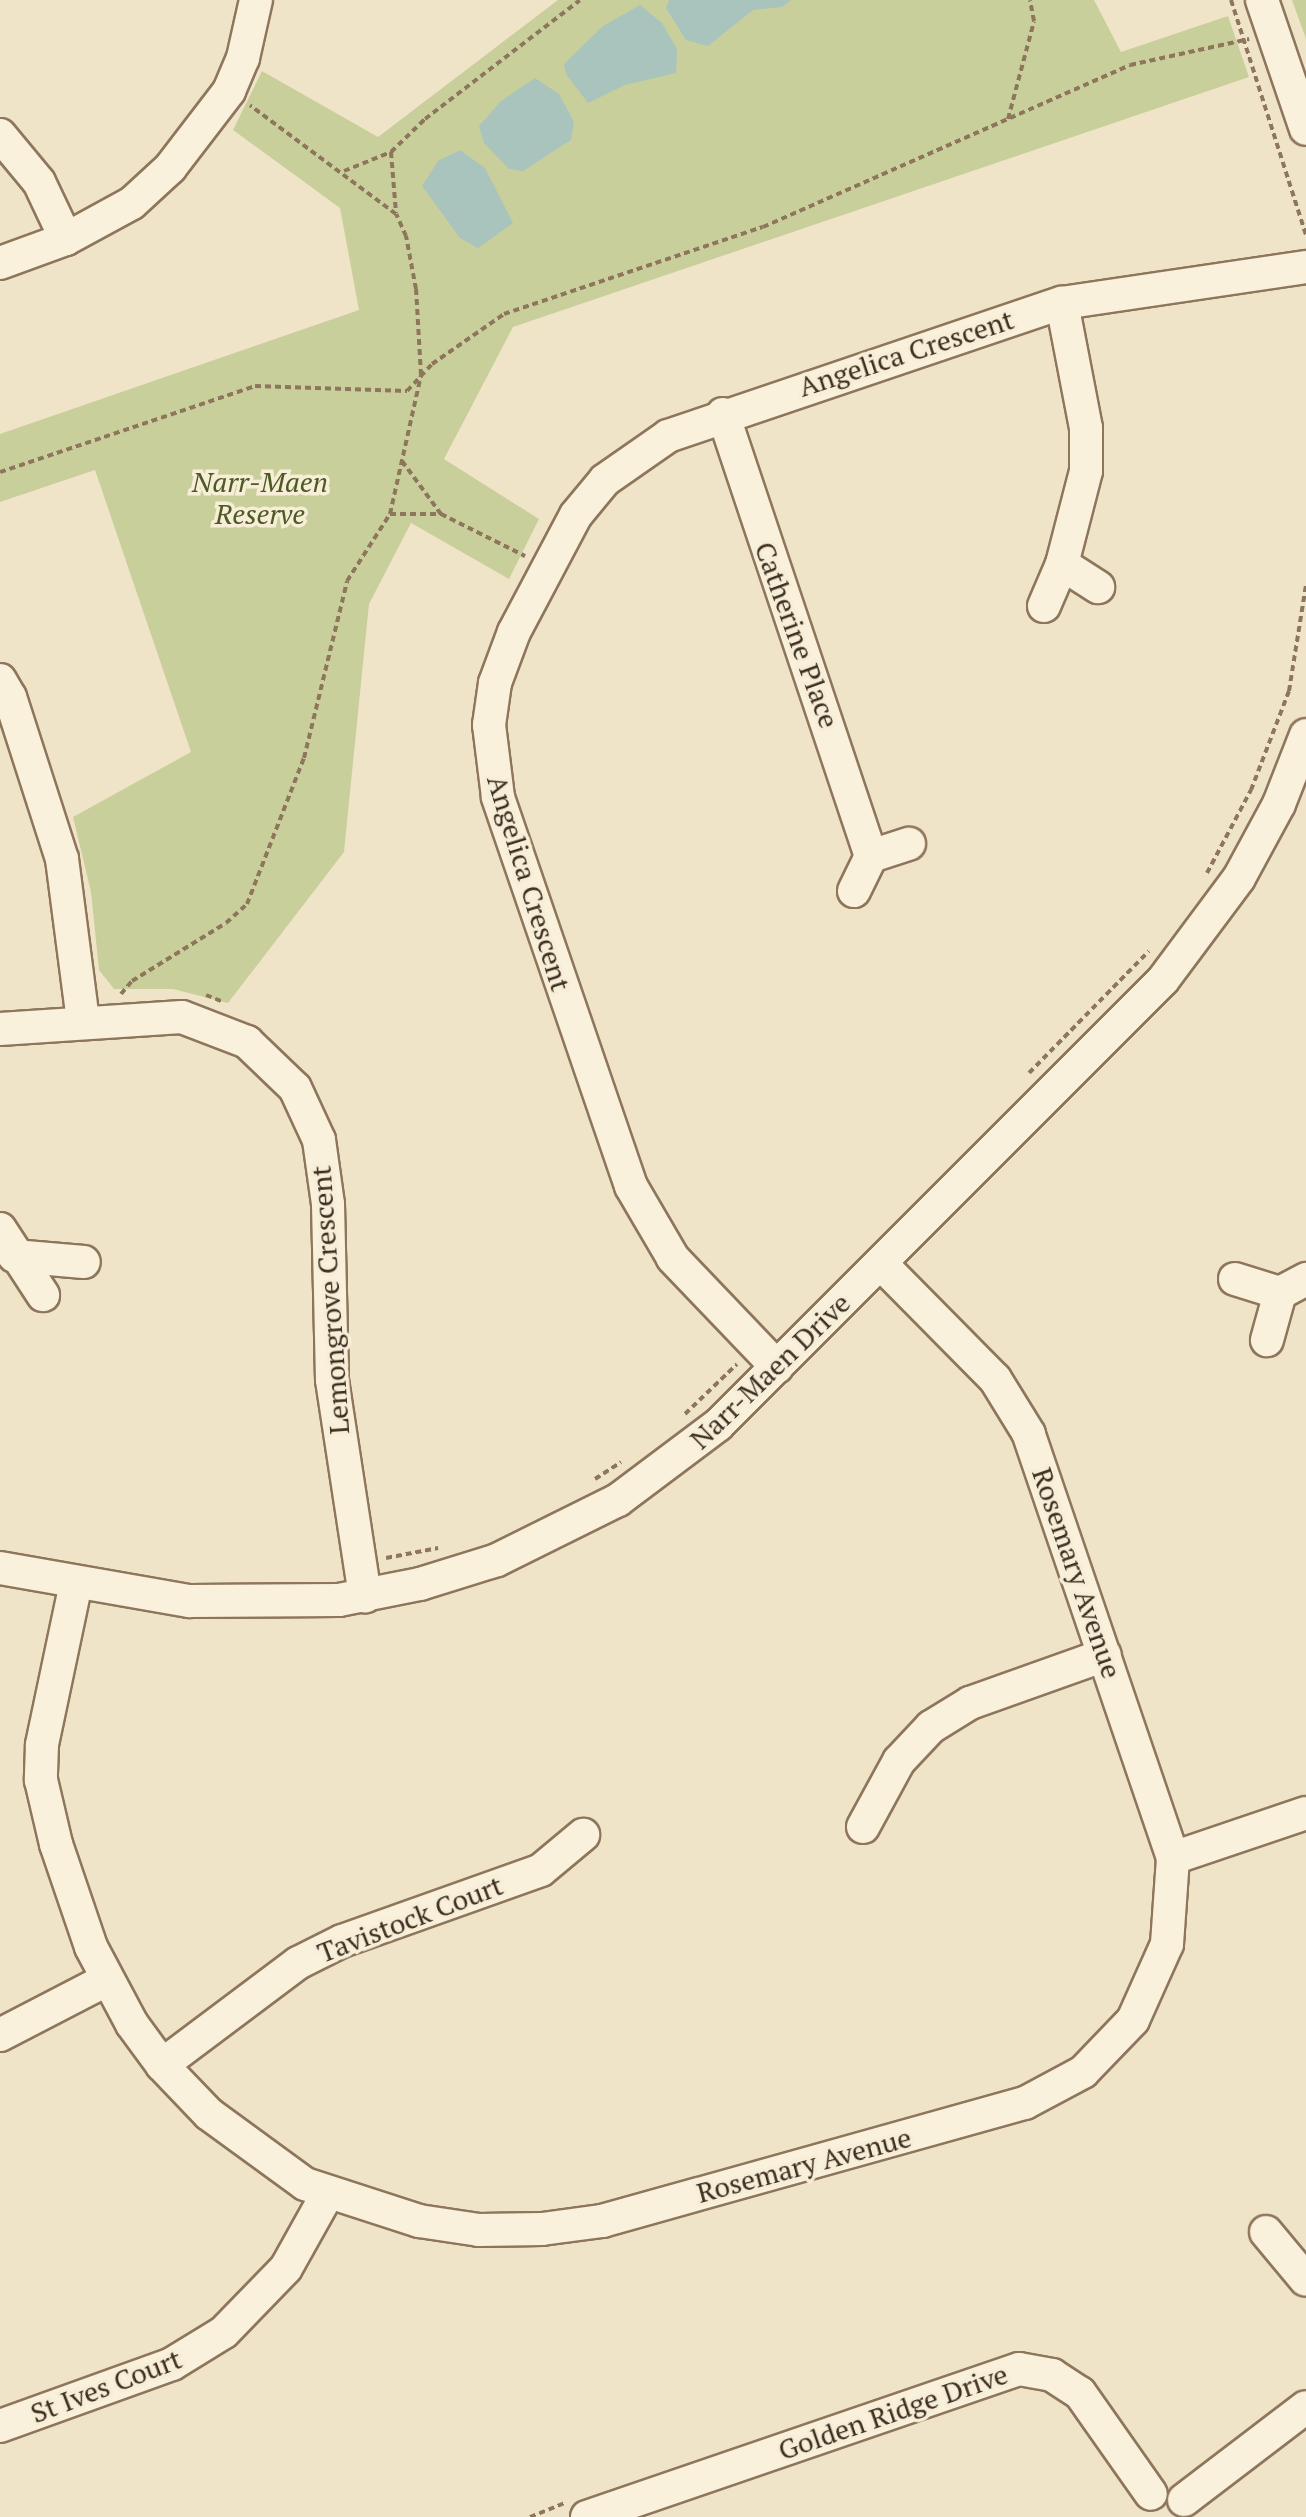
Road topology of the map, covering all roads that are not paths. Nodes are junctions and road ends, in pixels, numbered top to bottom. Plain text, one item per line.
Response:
1 (256, 0) edge
2 (1262, 0) edge
3 (1306, 129) edge
4 (0, 135) edge
5 (66, 239) junction
6 (0, 263) edge
7 (1306, 267) edge
8 (1062, 303) junction
9 (723, 414) junction
10 (1062, 564) junction
11 (1098, 587) dead end
12 (1044, 606) dead end
13 (0, 680) edge
14 (1306, 735) edge
15 (909, 844) dead end
16 (871, 856) junction
17 (854, 891) dead end
18 (82, 1009) junction
19 (0, 1029) edge
20 (7, 1242) edge
21 (84, 1262) dead end
22 (881, 1264) junction
23 (1235, 1279) dead end
24 (1293, 1286) edge
25 (43, 1295) dead end
26 (1267, 1340) dead end
27 (767, 1356) junction
28 (0, 1568) edge
29 (76, 1583) junction
30 (365, 1596) junction
31 (1105, 1655) junction
32 (1306, 1813) edge
33 (863, 1827) dead end
34 (583, 1835) dead end
35 (1173, 1858) junction
36 (106, 1980) junction
37 (0, 2035) edge
38 (162, 2065) junction
39 (328, 2193) junction
40 (1266, 2232) dead end
41 (1306, 2280) edge
42 (1306, 2407) edge
43 (0, 2426) edge
44 (1145, 2505) edge
45 (1186, 2509) edge
46 (587, 2517) edge

1 - 5 street
2 - 3 street
4 - 5 street
5 - 6 street
7 - 8 street, Angelica Crescent
8 - 9 street, Angelica Crescent
8 - 10 street
9 - 16 street, Catherine Place
9 - 27 street, Angelica Crescent
10 - 11 street
10 - 12 street
13 - 18 street
14 - 22 street, Narr-Maen Drive
15 - 16 street
16 - 17 street
18 - 19 street, Lemongrove Crescent
18 - 30 street, Lemongrove Crescent
20 - 21 street
20 - 25 street
22 - 27 street, Narr-Maen Drive
22 - 31 street, Rosemary Avenue
23 - 24 street
24 - 26 street
27 - 30 street, Narr-Maen Drive
28 - 29 street, Narr-Maen Drive
29 - 30 street, Narr-Maen Drive
29 - 36 street, Rosemary Avenue
31 - 33 street
31 - 35 street, Rosemary Avenue
32 - 35 street
34 - 38 street, Tavistock Court
35 - 39 street, Rosemary Avenue
36 - 37 street
36 - 38 street, Rosemary Avenue
38 - 39 street, Rosemary Avenue
39 - 43 street, St Ives Court
40 - 41 street
42 - 45 street
44 - 45 street
44 - 46 street, Golden Ridge Drive

